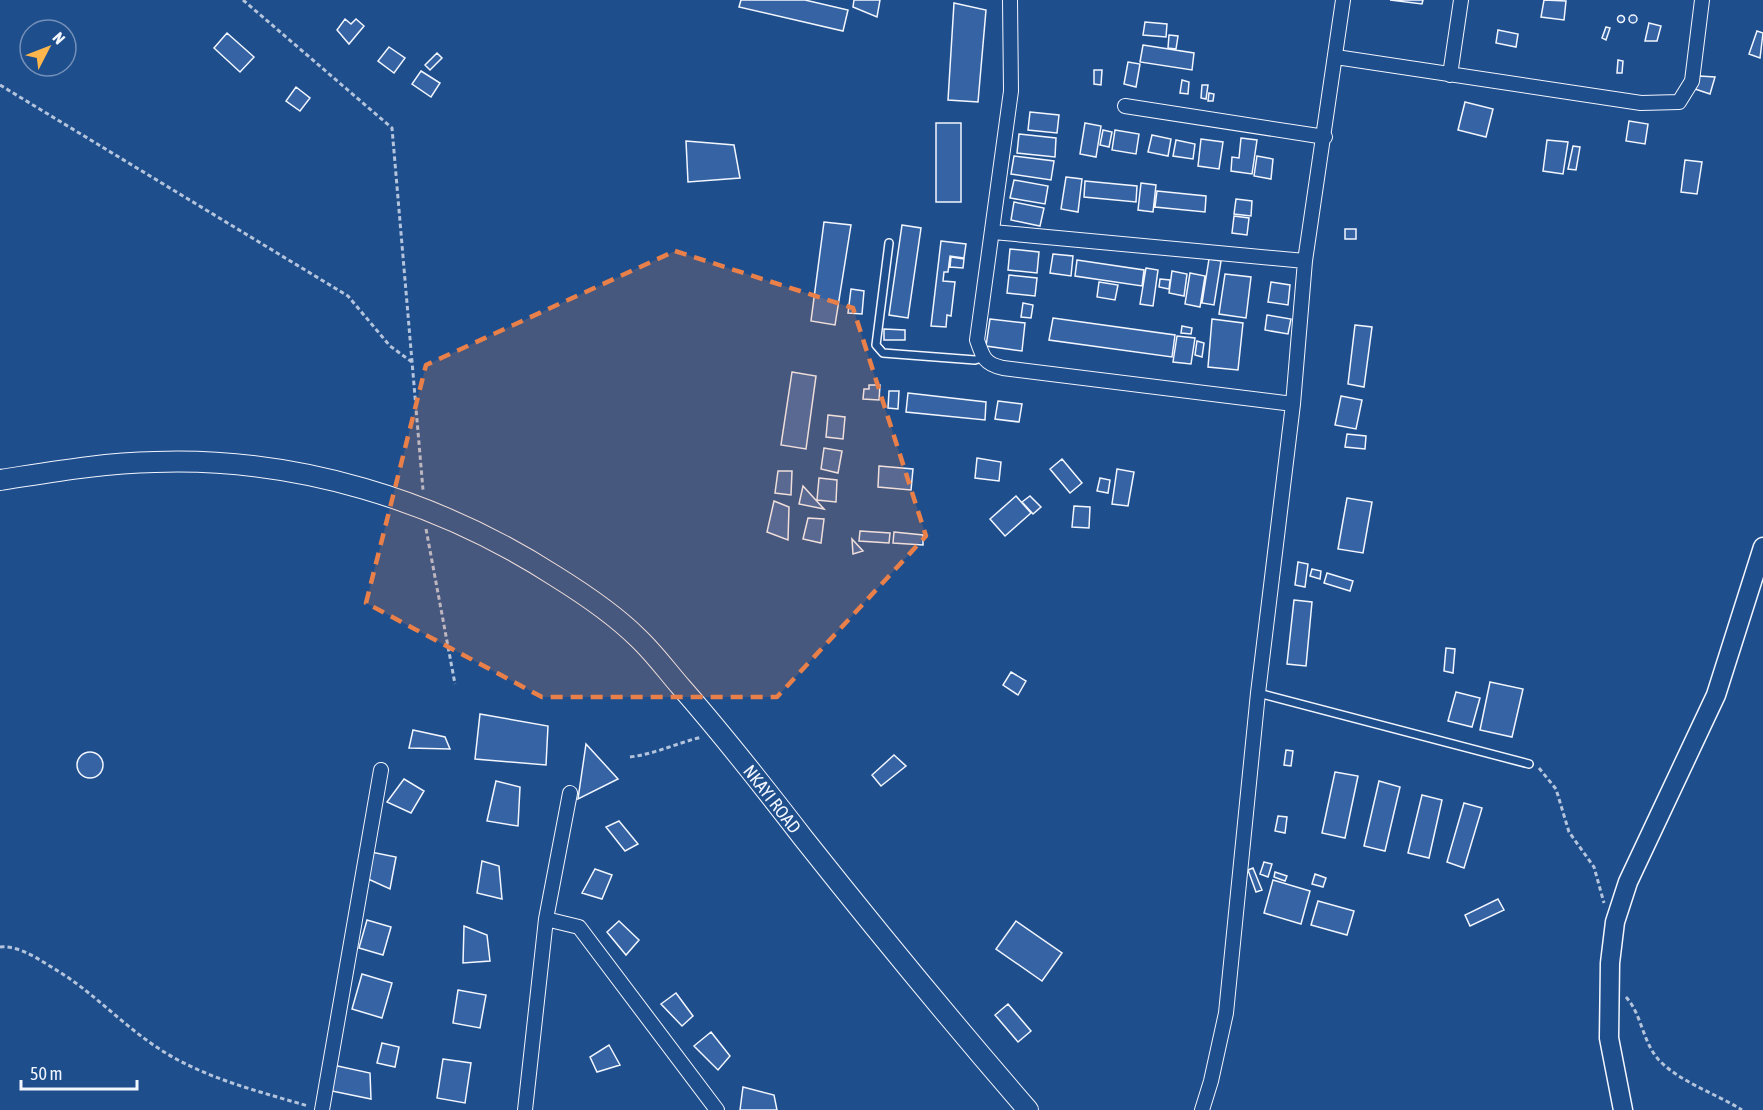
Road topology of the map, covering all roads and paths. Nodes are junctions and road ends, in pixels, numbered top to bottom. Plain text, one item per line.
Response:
1 (243, 0) edge
2 (1010, 0) edge
3 (1343, 0) edge
4 (1461, 0) edge
5 (1702, 0) edge
6 (1336, 57) junction
7 (1450, 75) junction
8 (0, 86) edge
9 (1125, 106) dead end
10 (1325, 137) junction
11 (993, 232) junction
12 (889, 243) dead end
13 (1305, 261) junction
14 (982, 358) junction
15 (412, 362) junction
16 (1293, 404) junction
17 (0, 480) edge
18 (424, 507) junction
19 (1763, 547) edge
20 (455, 684) dead end
21 (1258, 693) junction
22 (721, 733) junction
23 (630, 758) dead end
24 (1529, 764) joint
25 (381, 770) dead end
26 (570, 793) dead end
27 (546, 919) junction
28 (1615, 922) junction
29 (0, 947) edge
30 (1611, 979) junction
31 (322, 1110) edge
32 (525, 1110) edge
33 (717, 1110) edge
34 (1028, 1110) edge
35 (1202, 1110) edge
36 (1623, 1110) edge
37 (1742, 1110) edge

1 - 15 path
2 - 11 street
3 - 6 street
4 - 7 street
5 - 7 street
6 - 7 street
6 - 10 street
8 - 15 path
9 - 10 street
10 - 13 street
11 - 13 street
11 - 14 street
12 - 14 lane
13 - 16 street
14 - 16 street
15 - 18 path
16 - 21 street
17 - 18 main road, NKAYI ROAD
18 - 20 path
18 - 22 main road, NKAYI ROAD
19 - 28 street
21 - 24 lane
21 - 35 street
22 - 23 path
22 - 34 main road, NKAYI ROAD
24 - 28 path
25 - 31 street
26 - 27 street
27 - 32 street
27 - 33 street
28 - 30 street
29 - 31 path
30 - 36 street
30 - 37 path

